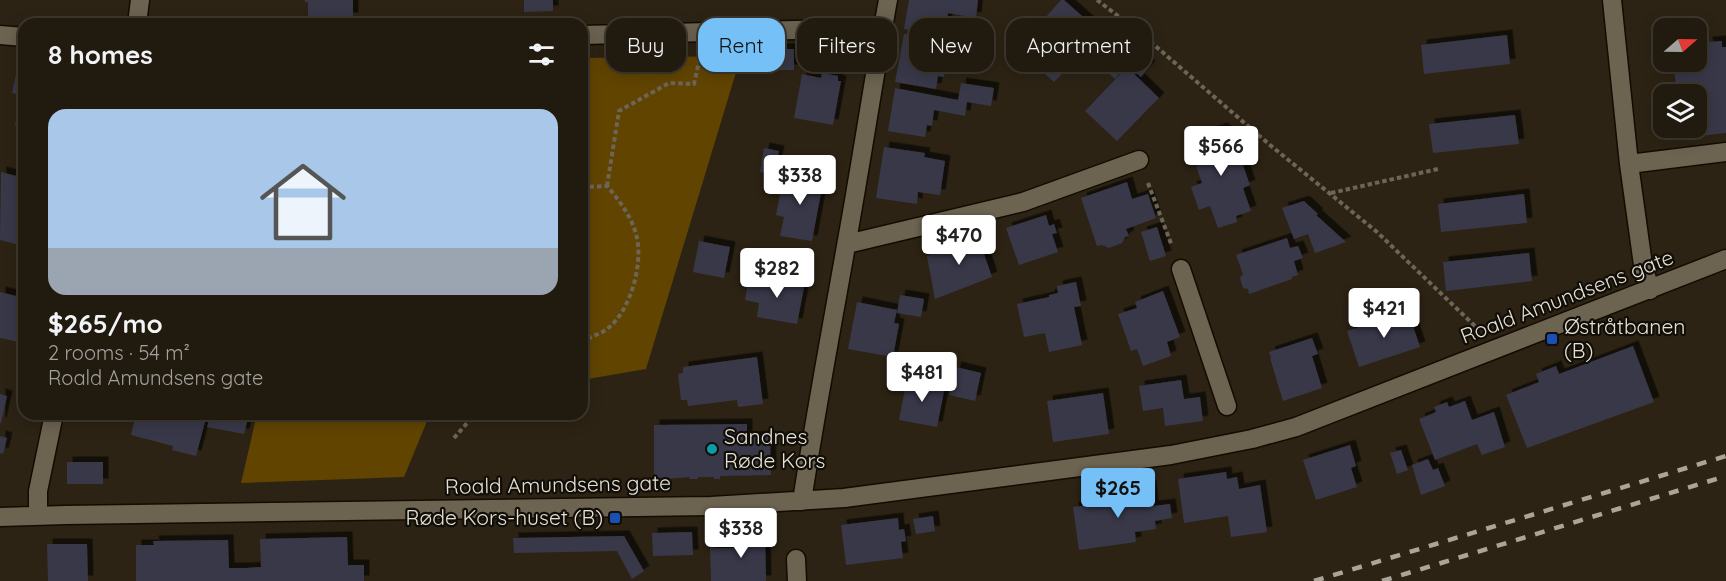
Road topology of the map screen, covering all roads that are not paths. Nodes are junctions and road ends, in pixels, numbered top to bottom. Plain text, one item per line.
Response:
1 (140, 0) edge
2 (888, 0) edge
3 (1612, 0) edge
4 (137, 18) edge
5 (885, 18) edge
6 (797, 30) edge
7 (0, 35) edge
8 (588, 35) edge
9 (18, 36) edge
10 (876, 72) edge
11 (1726, 152) edge
12 (1139, 160) road end
13 (1629, 164) junction
14 (847, 244) junction
15 (1726, 259) edge
16 (1181, 269) road end
17 (1650, 290) junction
18 (1227, 406) dead end
19 (53, 420) edge
20 (801, 501) junction
21 (38, 515) junction
22 (0, 517) edge
23 (796, 559) dead end
24 (797, 581) edge

1 - 4 street
2 - 5 street
3 - 13 street
6 - 8 street
7 - 9 street
10 - 14 street
11 - 13 street
12 - 14 street
13 - 17 street
14 - 20 street
15 - 17 street, Roald Amundsens gate
16 - 18 street
17 - 20 street, Roald Amundsens gate
19 - 21 street
20 - 21 street, Roald Amundsens gate
21 - 22 street, Roald Amundsens gate
23 - 24 street

